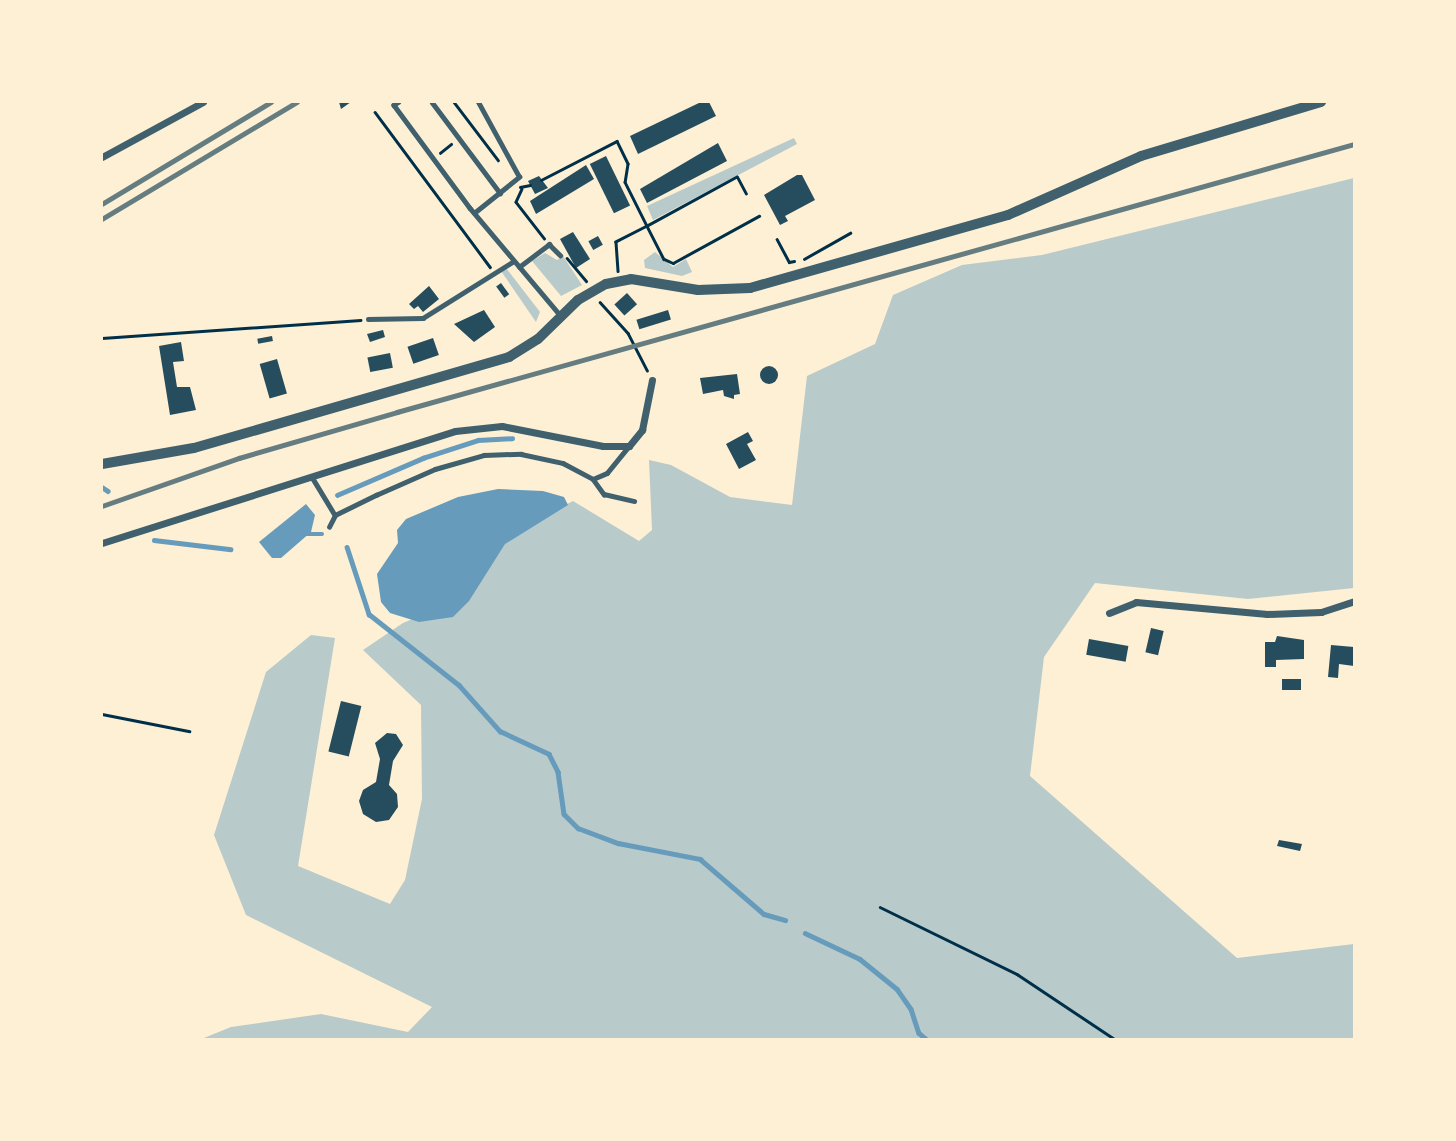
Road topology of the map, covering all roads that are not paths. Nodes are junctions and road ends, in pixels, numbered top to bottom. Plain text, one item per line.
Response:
1 (203, 102) edge
2 (398, 102) edge
3 (432, 102) edge
4 (478, 102) edge
5 (1321, 102) edge
6 (1300, 104) edge
7 (102, 158) edge
8 (500, 193) junction
9 (474, 213) junction
10 (560, 255) road end
11 (514, 261) junction
12 (519, 267) junction
13 (562, 317) junction
14 (368, 320) road end
15 (652, 380) road end
16 (629, 446) junction
17 (102, 464) edge
18 (312, 477) junction
19 (593, 479) junction
20 (634, 501) dead end
21 (335, 515) junction
22 (329, 527) dead end
23 (102, 543) edge
24 (1354, 601) edge
25 (1109, 613) dead end

1 - 7 street
2 - 9 lane
3 - 8 lane
4 - 8 lane
5 - 6 street
6 - 13 street
8 - 9 lane
9 - 11 lane
10 - 12 lane
11 - 12 lane
11 - 14 lane
12 - 13 lane
13 - 17 street
15 - 16 street
16 - 18 street
16 - 19 lane
18 - 21 lane
18 - 23 street
19 - 20 lane
19 - 21 lane
21 - 22 lane
24 - 25 street

